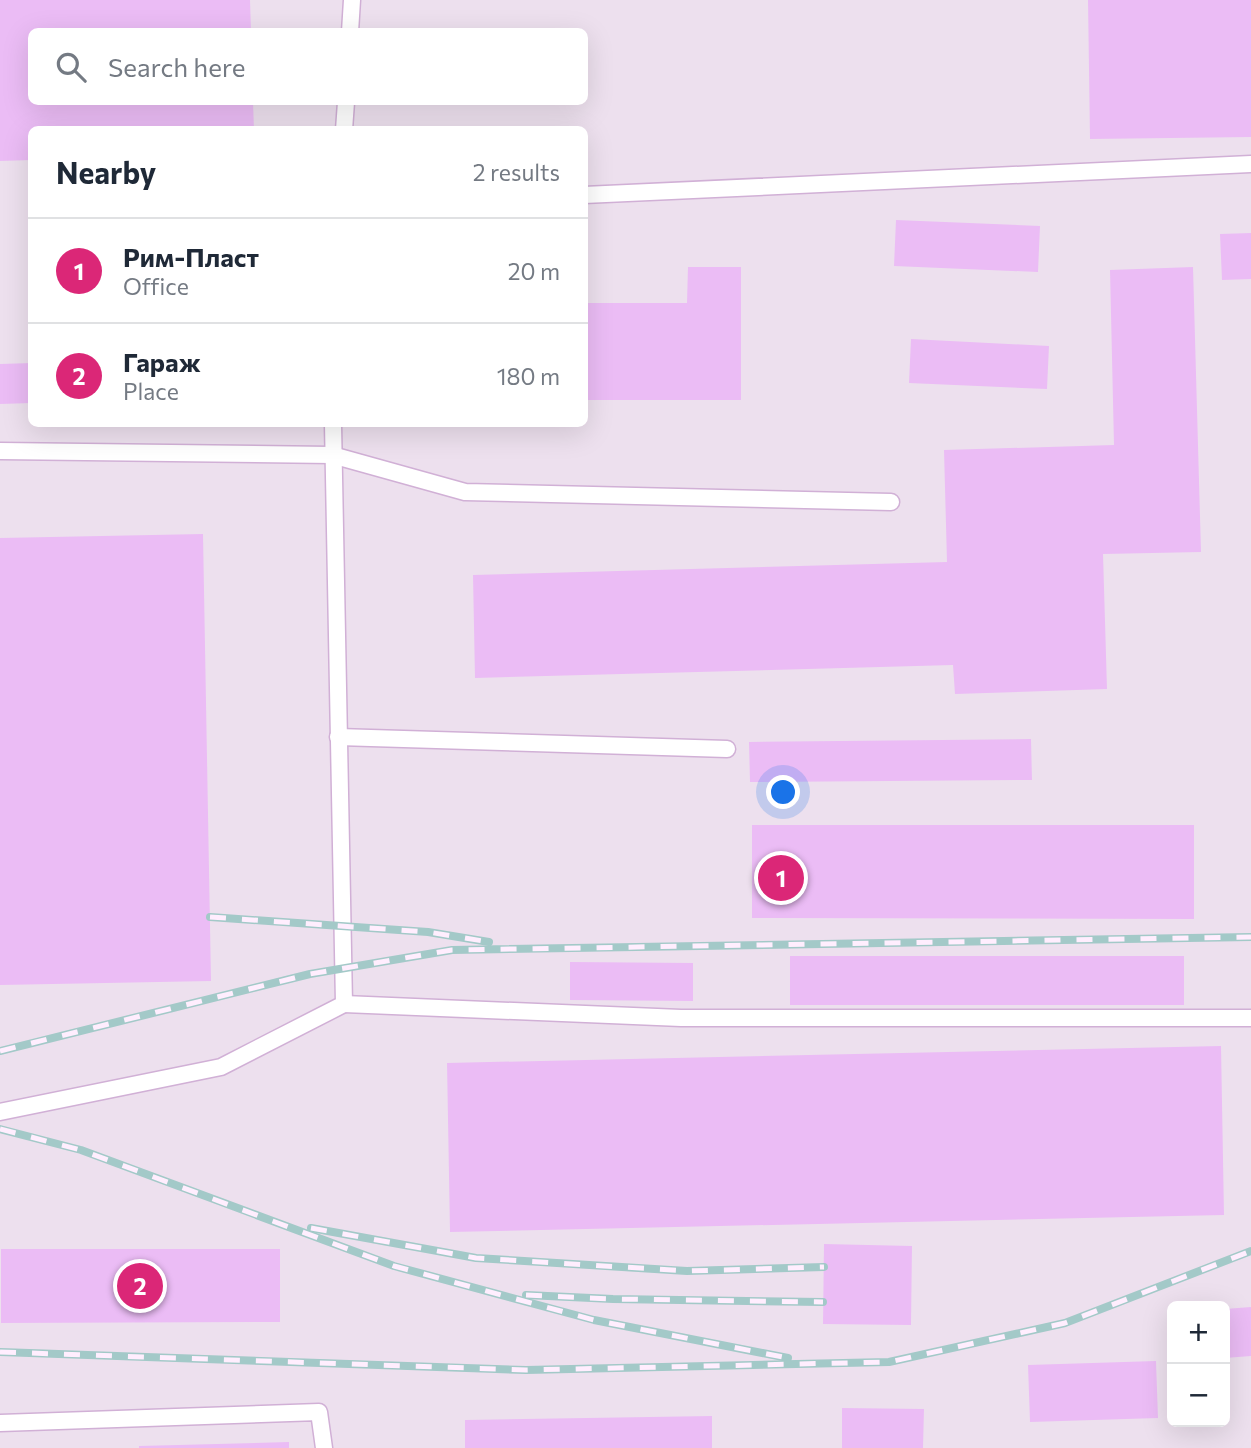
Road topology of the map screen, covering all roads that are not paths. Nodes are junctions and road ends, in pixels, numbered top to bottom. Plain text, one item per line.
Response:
1 (352, 0) edge
2 (350, 28) edge
3 (345, 105) edge
4 (344, 126) edge
5 (1251, 164) edge
6 (588, 195) edge
7 (333, 427) edge
8 (0, 450) edge
9 (332, 455) junction
10 (891, 502) dead end
11 (338, 737) junction
12 (727, 749) dead end
13 (344, 1004) junction
14 (1251, 1017) edge
15 (0, 1112) edge
16 (0, 1423) edge
17 (324, 1448) edge

1 - 2 lane
3 - 4 lane
5 - 6 lane
7 - 9 lane
8 - 9 lane
9 - 10 lane
9 - 11 lane
11 - 12 lane
11 - 13 lane
13 - 14 lane
13 - 15 lane
16 - 17 lane

